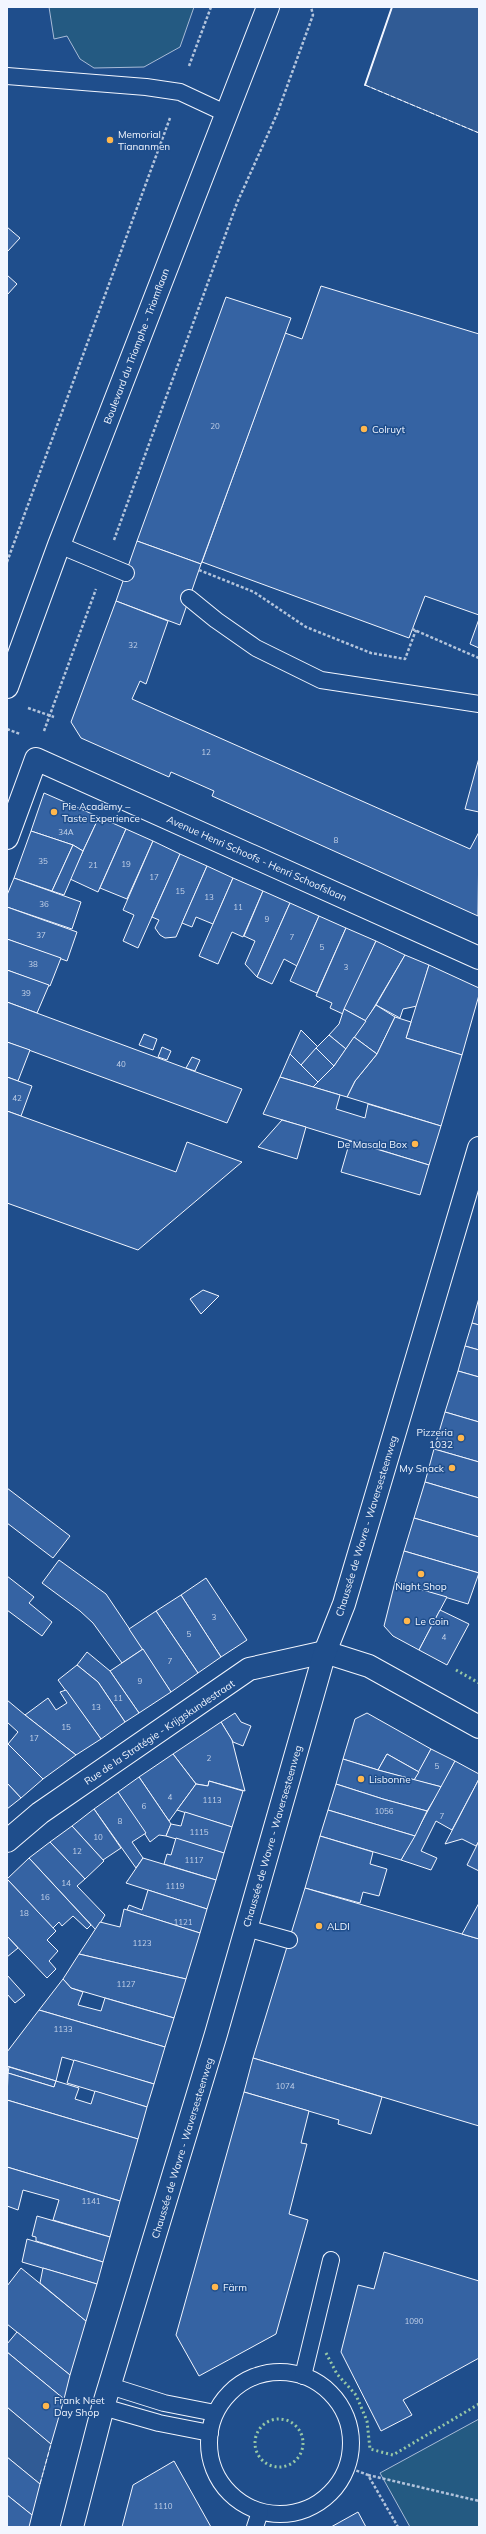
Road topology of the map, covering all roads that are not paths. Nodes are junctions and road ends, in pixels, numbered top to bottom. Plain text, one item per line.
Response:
1 (268, 7) edge
2 (7, 76) edge
3 (225, 113) junction
4 (59, 545) junction
5 (126, 573) dead end
6 (189, 598) dead end
7 (7, 687) edge
8 (479, 704) edge
9 (7, 838) edge
10 (479, 958) edge
11 (479, 1148) edge
12 (325, 1652) junction
13 (479, 1727) edge
14 (7, 1841) edge
15 (246, 1928) junction
16 (289, 1940) dead end
17 (331, 2260) dead end
18 (303, 2376) junction
19 (110, 2386) junction
20 (103, 2408) junction
21 (215, 2413) junction
22 (210, 2433) junction
23 (260, 2512) junction
24 (72, 2527) edge
25 (255, 2527) edge

1 - 3 main road, Boulevard du Triomphe - Triomflaan
2 - 3 lane
3 - 4 main road, Boulevard du Triomphe - Triomflaan
4 - 5 lane
4 - 7 main road, Boulevard du Triomphe - Triomflaan
6 - 8 lane
9 - 10 main road, Avenue Henri Schoofs - Henri Schoofslaan
11 - 12 main road, Chaussée de Wavre - Waversesteenweg
12 - 13 main road
12 - 14 main road, Rue de la Stratégie - Krijgskundestraat
12 - 15 main road, Chaussée de Wavre - Waversesteenweg
15 - 16 lane
15 - 19 main road, Chaussée de Wavre - Waversesteenweg
17 - 18 lane
18 - 21 lane
18 - 23 lane
19 - 20 main road, Chaussée de Wavre - Waversesteenweg
19 - 21 lane
20 - 22 lane
20 - 24 main road, Chaussée de Wavre - Waversesteenweg
21 - 22 lane
22 - 23 lane
23 - 25 lane

